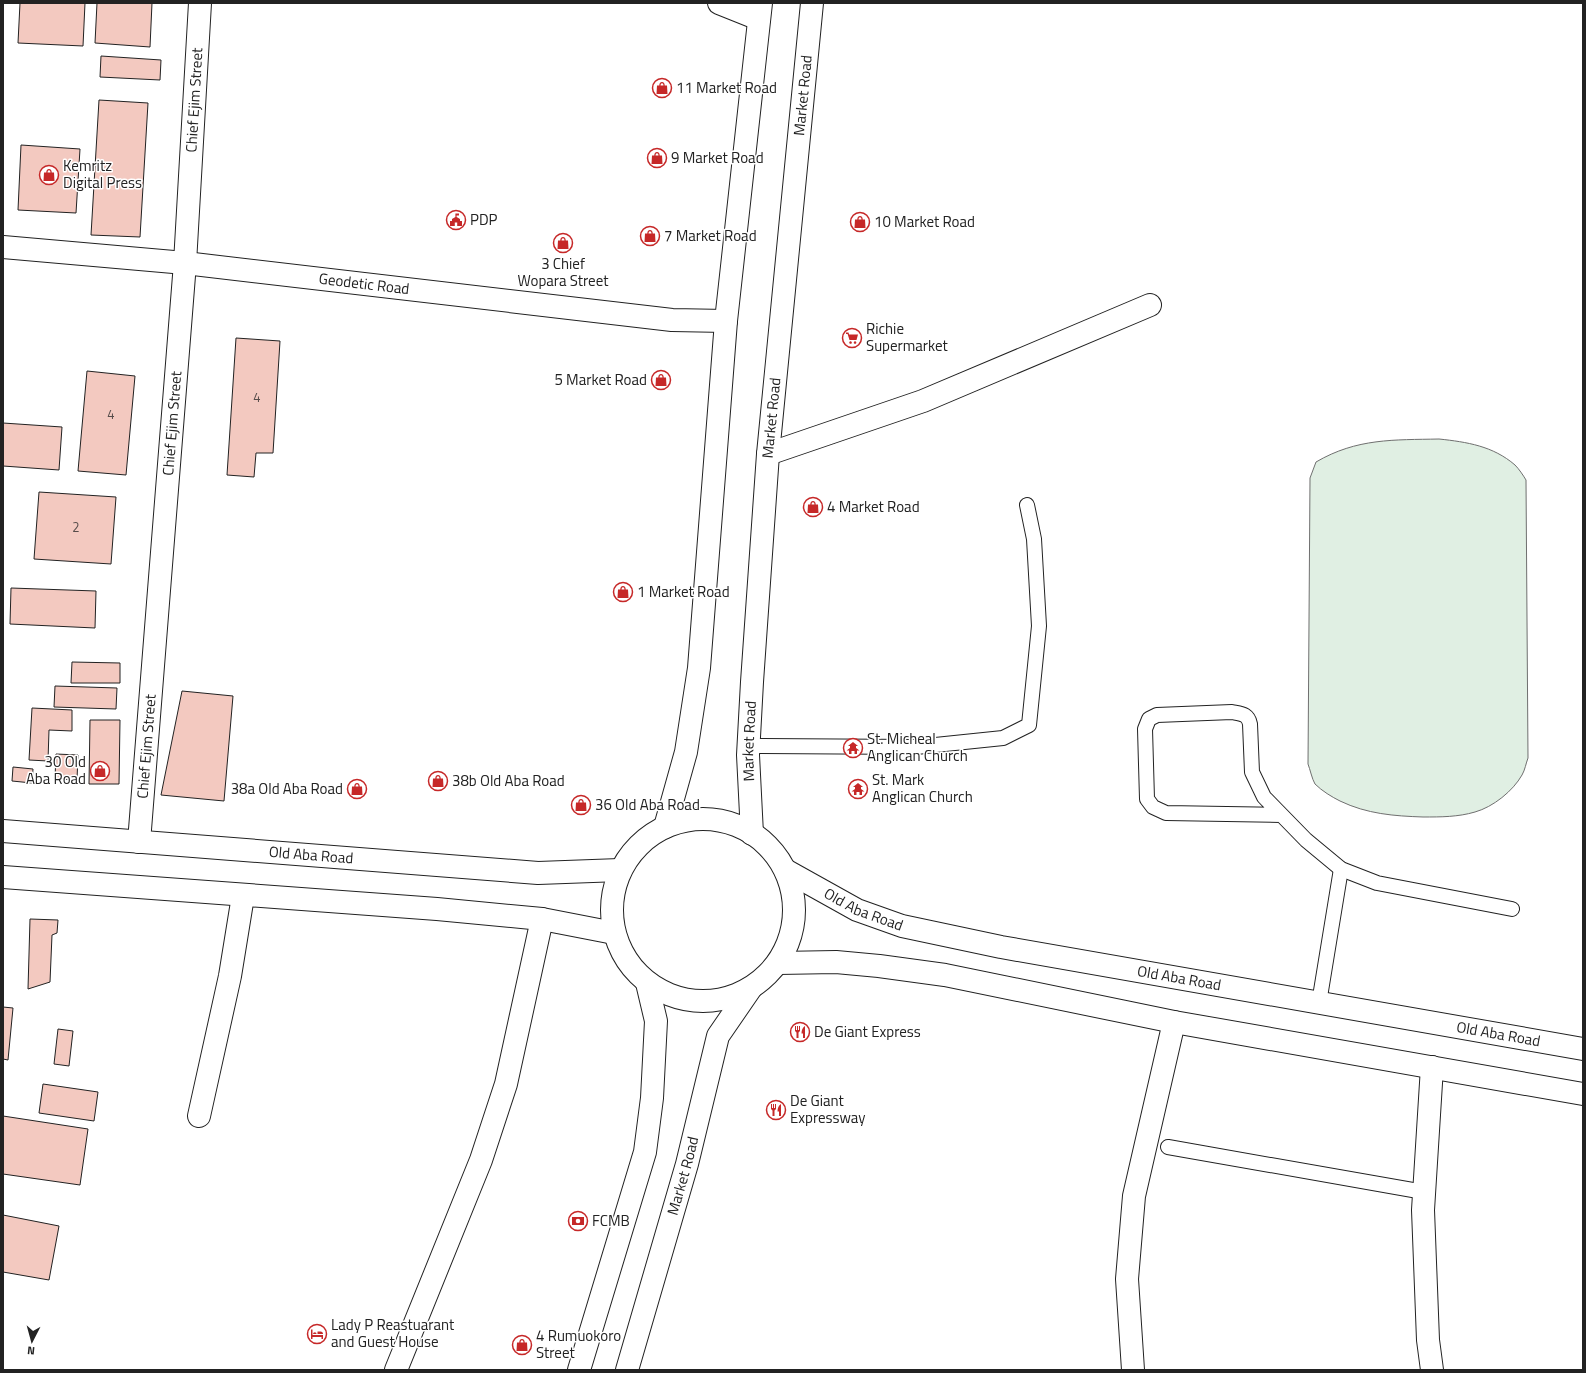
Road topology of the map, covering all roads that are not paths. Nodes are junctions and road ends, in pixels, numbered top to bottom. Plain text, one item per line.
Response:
1 (200, 3) edge
2 (719, 3) edge
3 (812, 3) edge
4 (760, 11) edge
5 (3, 247) edge
6 (185, 263) junction
7 (1150, 305) dead end
8 (726, 321) junction
9 (768, 454) junction
10 (1027, 505) dead end
11 (749, 746) junction
12 (1281, 815) junction
13 (665, 827) junction
14 (3, 831) edge
15 (752, 834) junction
16 (139, 842) junction
17 (1341, 869) junction
18 (620, 870) junction
19 (787, 871) junction
20 (3, 877) edge
21 (243, 896) junction
22 (1512, 909) dead end
23 (542, 919) junction
24 (614, 933) junction
25 (778, 963) junction
26 (647, 983) junction
27 (751, 988) junction
28 (1319, 1002) junction
29 (1174, 1022) junction
30 (1583, 1049) edge
31 (1432, 1067) junction
32 (1583, 1094) edge
33 (200, 1116) dead end
34 (1168, 1147) dead end
35 (1424, 1192) junction
36 (396, 1370) edge
37 (579, 1370) edge
38 (627, 1370) edge
39 (1133, 1370) edge
40 (1432, 1370) edge

1 - 6 main road, Chief Ejim Street
2 - 4 main road
3 - 9 main road, Market Road
4 - 8 main road
5 - 6 main road, Geodetic Road
6 - 8 main road, Geodetic Road
6 - 16 main road, Chief Ejim Street
7 - 9 main road
8 - 13 main road
9 - 11 main road, Market Road
10 - 11 lane
11 - 15 main road, Market Road
12 - 12 lane
12 - 17 lane
13 - 15 main road
13 - 18 main road
14 - 16 main road, Old Aba Road
15 - 19 main road
16 - 18 main road, Old Aba Road
17 - 22 lane
17 - 28 lane
18 - 24 main road
19 - 25 main road
19 - 28 main road, Old Aba Road
20 - 21 main road
21 - 23 main road
21 - 33 main road
23 - 24 main road
23 - 36 main road
24 - 26 main road
25 - 27 main road
25 - 29 main road
26 - 27 main road
26 - 37 main road
27 - 38 main road, Market Road
28 - 30 main road, Old Aba Road
29 - 31 main road
29 - 39 main road
31 - 32 main road
31 - 35 main road
34 - 35 lane
35 - 40 main road

